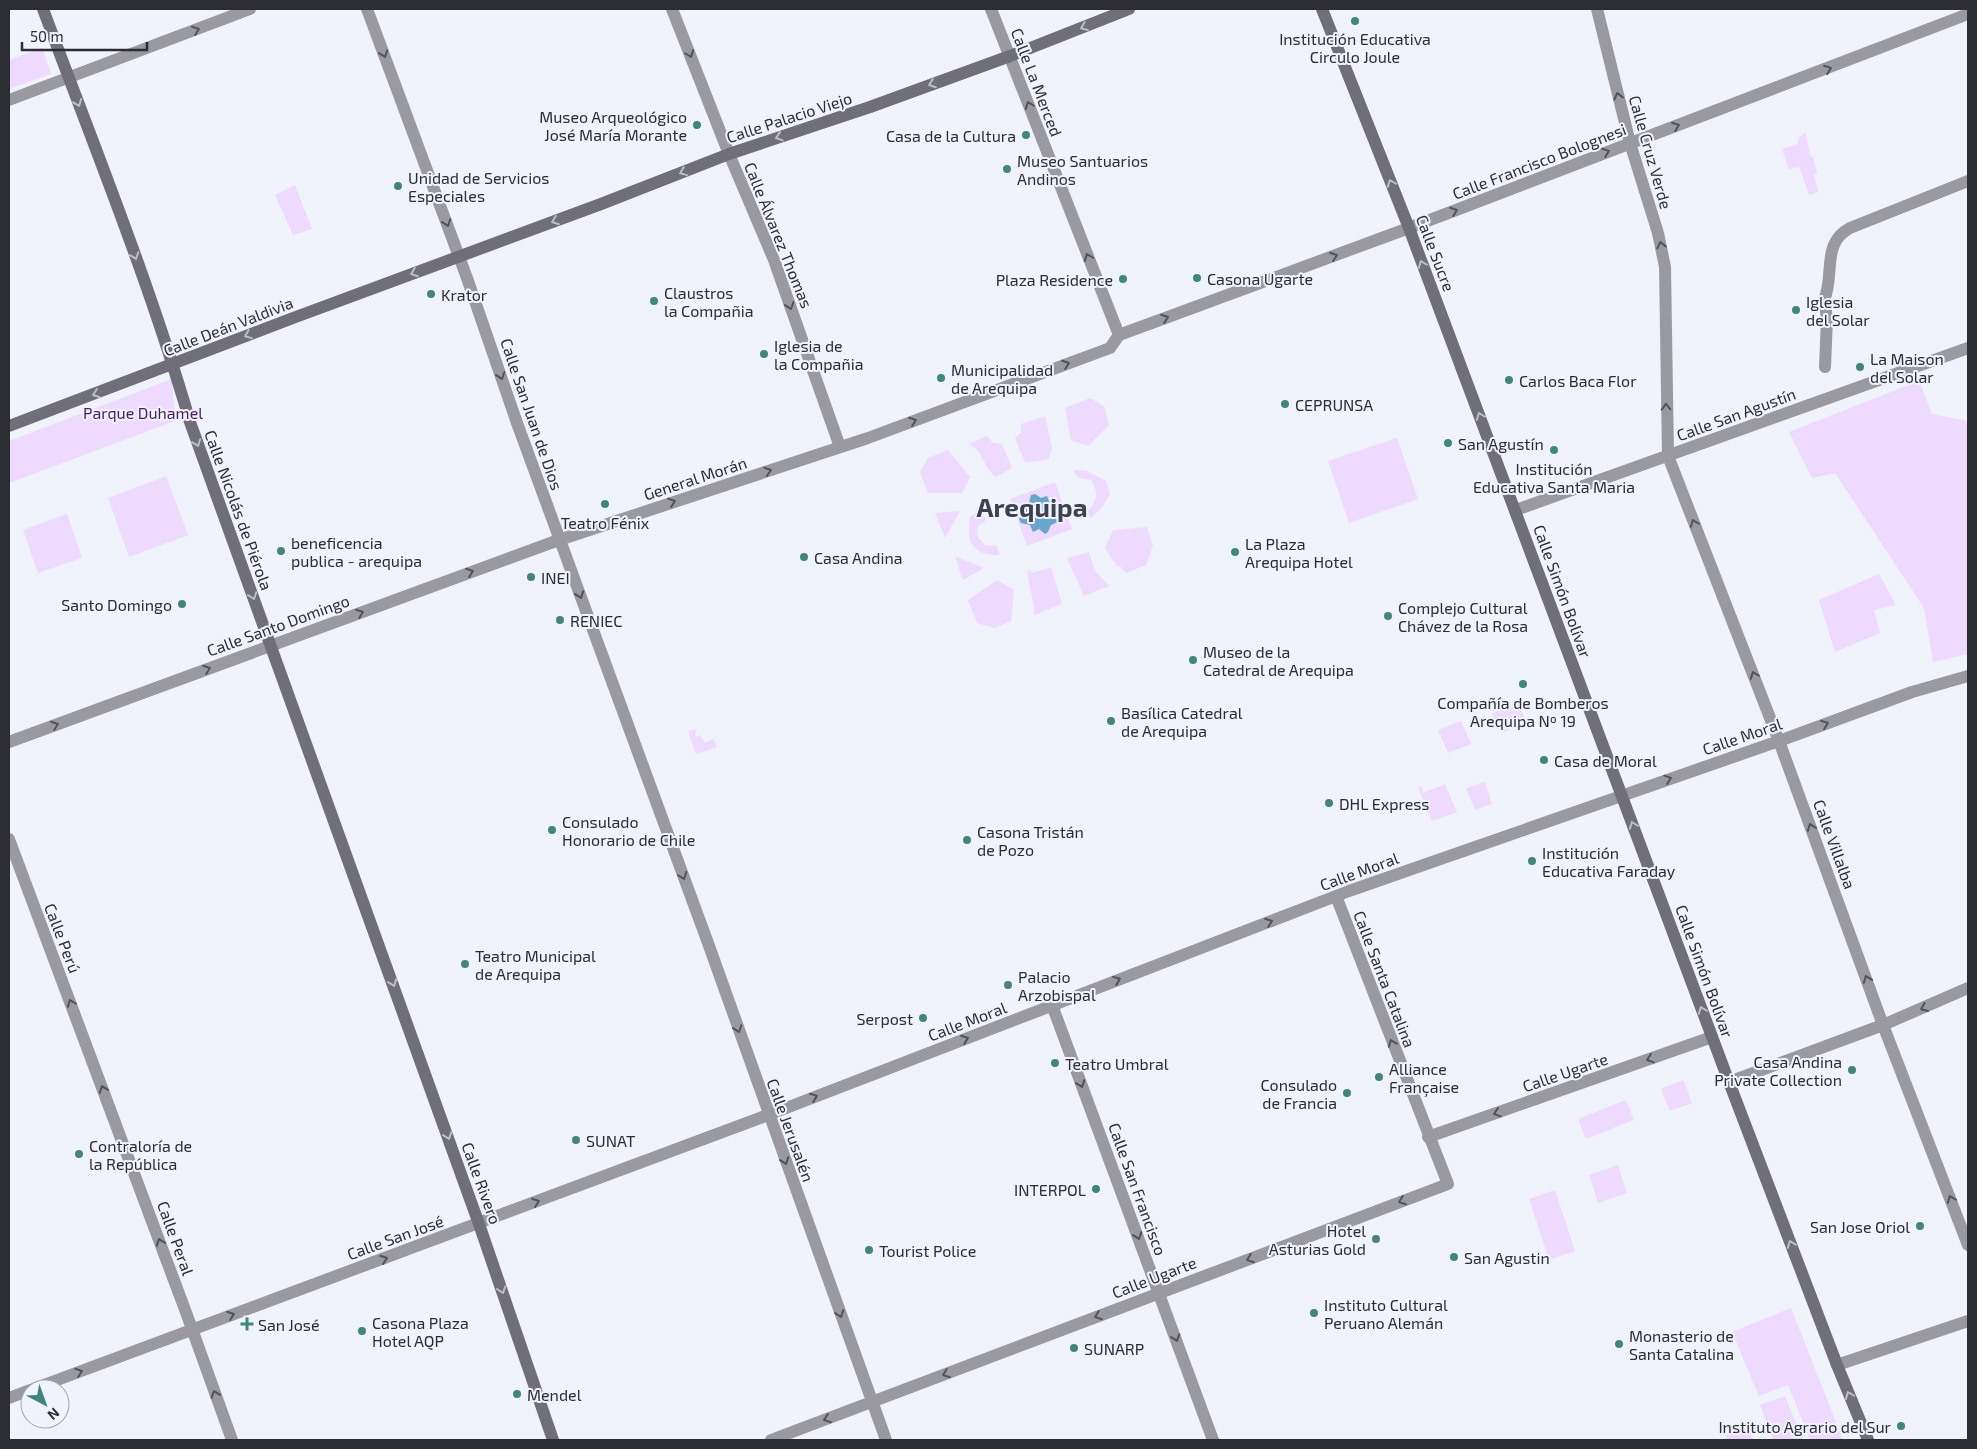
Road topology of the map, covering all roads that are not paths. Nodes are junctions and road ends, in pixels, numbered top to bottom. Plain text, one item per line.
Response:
1 (42, 9) edge
2 (250, 9) edge
3 (367, 9) edge
4 (672, 9) edge
5 (991, 9) edge
6 (1130, 9) edge
7 (1322, 9) edge
8 (1597, 9) edge
9 (1968, 14) edge
10 (1010, 56) junction
11 (69, 79) junction
12 (9, 100) edge
13 (1630, 143) junction
14 (729, 154) junction
15 (1968, 181) edge
16 (1409, 228) junction
17 (459, 256) junction
18 (1119, 334) junction
19 (1968, 348) edge
20 (173, 365) junction
21 (1825, 367) dead end
22 (9, 426) edge
23 (840, 447) junction
24 (1668, 456) junction
25 (1516, 510) junction
26 (560, 540) junction
27 (272, 645) junction
28 (1968, 676) edge
29 (1779, 741) junction
30 (9, 742) edge
31 (1622, 795) junction
32 (666, 830) joint
33 (9, 839) edge
34 (1336, 896) junction
35 (377, 938) joint
36 (1968, 988) edge
37 (1052, 1005) junction
38 (1884, 1025) junction
39 (1712, 1037) junction
40 (88, 1048) joint
41 (1729, 1082) junction
42 (768, 1115) junction
43 (1428, 1137) junction
44 (1448, 1184) joint
45 (479, 1224) junction
46 (1968, 1245) edge
47 (1159, 1293) junction
48 (1968, 1321) edge
49 (193, 1330) junction
50 (1836, 1365) junction
51 (62, 1379) edge
52 (872, 1402) junction
53 (232, 1440) edge
54 (554, 1440) edge
55 (771, 1440) edge
56 (886, 1440) edge
57 (1213, 1440) edge
58 (1868, 1440) edge

1 - 11 street, Calle Nicolás de Piérola
11 -> 2 street
3 -> 17 street, Calle San Juan de Dios
4 -> 14 street, Calle Álvarez Thomas
5 - 10 street, Calle La Merced
6 -> 10 street, Calle Palacio Viejo
16 -> 7 street, Calle Sucre
13 -> 8 street, Calle Cruz Verde
13 -> 9 street, Calle Francisco Bolognesi
10 -> 14 street, Calle Palacio Viejo
18 -> 10 street, Calle La Merced
11 - 12 street
11 -> 20 street, Calle Nicolás de Piérola
16 -> 13 street, Calle Francisco Bolognesi
24 -> 13 street, Calle Cruz Verde
14 -> 17 street, Calle Palacio Viejo
14 -> 23 street, Calle Álvarez Thomas
15 - 21 street
18 -> 16 street, Calle Francisco Bolognesi
25 -> 16 street, Calle Sucre
17 -> 20 street, Calle Deán Valdivia
17 -> 26 street, Calle San Juan de Dios
23 -> 18 street, General Morán
19 - 24 street, Calle San Agustín
20 -> 22 street, Calle Deán Valdivia
20 -> 27 street, Calle Nicolás de Piérola
26 -> 23 street, General Morán
24 - 25 street, Calle San Agustín
29 -> 24 street, Calle Villalba
25 - 31 street, Calle Simón Bolívar
27 -> 26 street, Calle Santo Domingo
26 -> 32 street, Calle San Juan de Dios
30 -> 27 street, Calle Santo Domingo
27 - 35 street, Calle Nicolás de Piérola
29 -> 28 street, Calle Moral
31 -> 29 street, Calle Moral
38 -> 29 street, Calle Villalba
31 - 34 street, Calle Moral
39 -> 31 street, Calle Simón Bolívar
32 -> 42 street, Calle Jerusalén
40 -> 33 street, Calle Perú
37 -> 34 street, Calle Moral
43 -> 34 street, Calle Santa Catalina
35 -> 45 street, Calle Rivero
36 -> 38 street
42 -> 37 street, Calle Moral
37 -> 47 street, Calle San Francisco
38 - 41 street
46 -> 38 street, Calle Villalba
39 - 41 street, Calle Simón Bolívar
39 -> 43 street, Calle Ugarte
49 -> 40 street, Calle Peral
50 -> 41 street, Calle Simón Bolívar
45 -> 42 street, Calle San José
42 -> 52 street, Calle Jerusalén
43 - 44 street, Calle Santa Catalina
44 -> 47 street, Calle Ugarte
49 -> 45 street, Calle San José
45 -> 54 street, Calle Rivero
47 -> 52 street, Calle Ugarte
47 -> 57 street, Calle San Francisco
48 - 50 street
51 -> 49 street, Calle San José
53 -> 49 street, Calle Peral
58 -> 50 street, Calle Simón Bolívar
52 -> 55 street, Calle Ugarte
52 - 56 street, Calle Jerusalén

